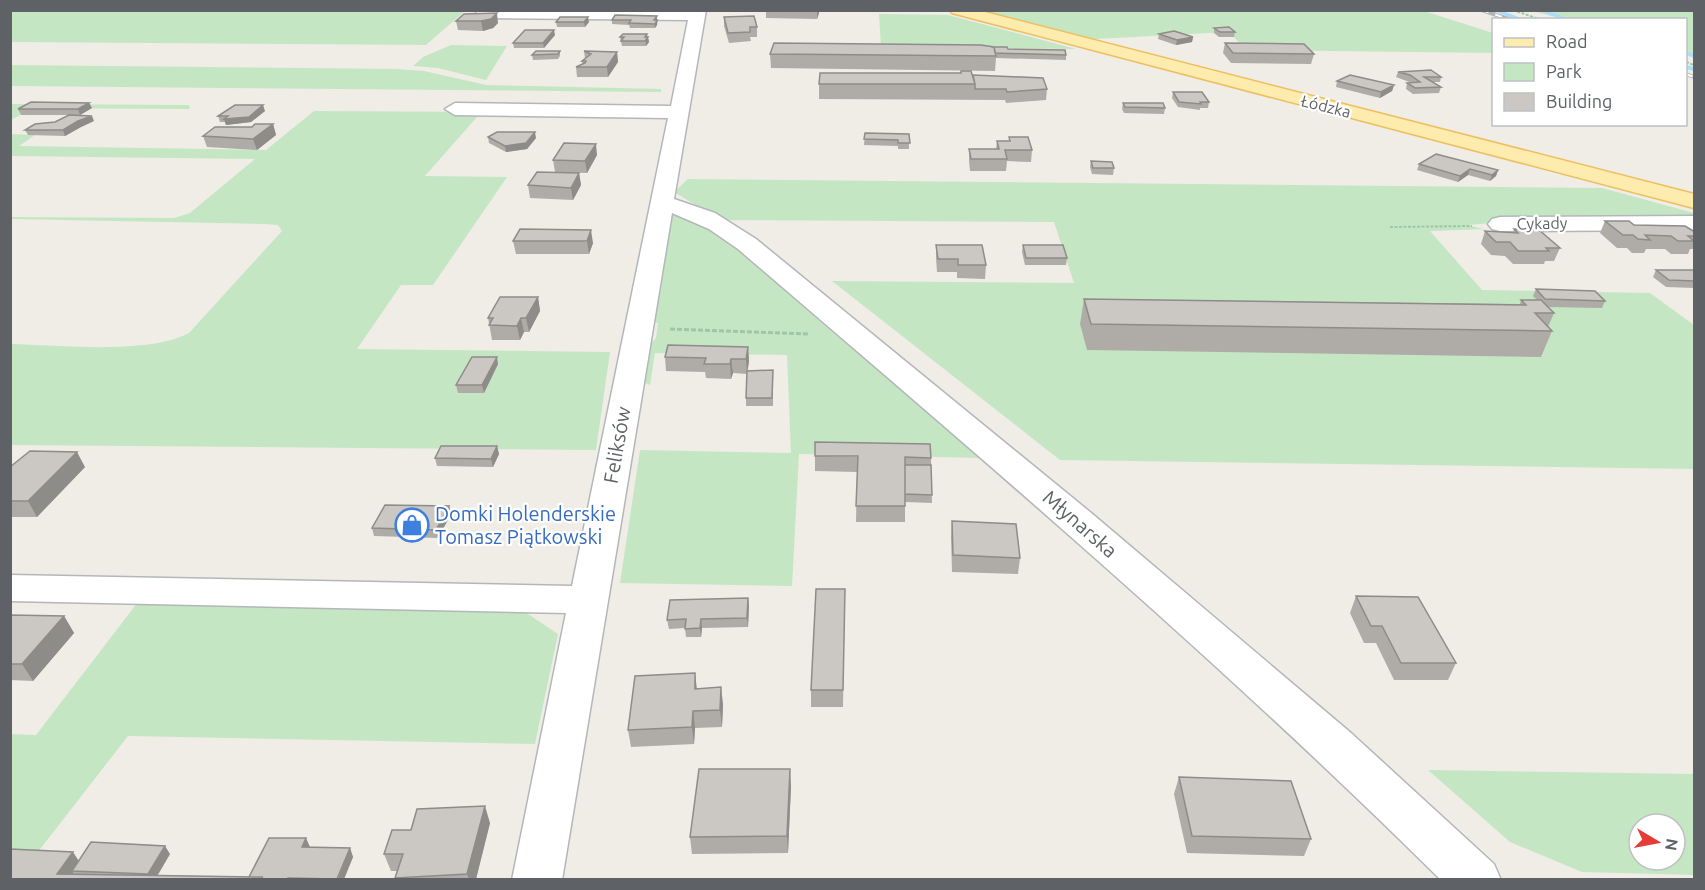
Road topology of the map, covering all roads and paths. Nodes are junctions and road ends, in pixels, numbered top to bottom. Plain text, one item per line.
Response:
1 (957, 10) edge
2 (1513, 10) edge
3 (482, 13) edge
4 (697, 13) edge
5 (1536, 18) edge
6 (455, 109) dead end
7 (679, 112) junction
8 (1695, 201) edge
9 (661, 204) junction
10 (1695, 223) edge
11 (1500, 224) joint
12 (1390, 227) dead end
13 (638, 332) junction
14 (863, 342) junction
15 (10, 588) edge
16 (588, 600) junction
17 (537, 879) edge
18 (1476, 879) edge

1 - 8 main road, Łódzka
2 - 5 path
3 - 4 street
4 - 7 street, Feliksów
6 - 7 street
7 - 9 street, Feliksów
9 - 13 street, Feliksów
9 - 14 street, Młynarska
10 - 11 street, Cykady
11 - 12 path, Cykady
13 - 14 path
13 - 16 street, Feliksów
14 - 18 street, Młynarska
15 - 16 street
16 - 17 street, Feliksów

